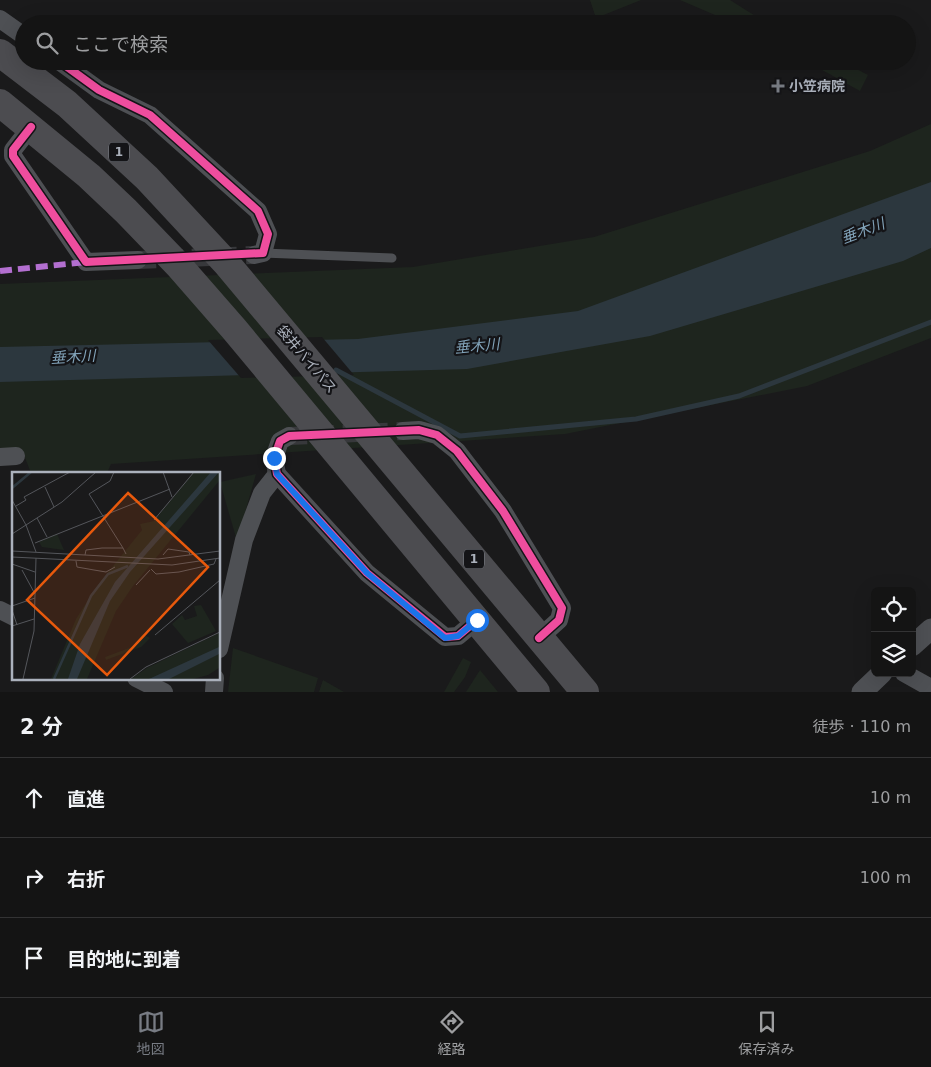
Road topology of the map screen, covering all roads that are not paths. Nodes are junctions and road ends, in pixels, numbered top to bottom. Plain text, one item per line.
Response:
1 (0, 19) edge
2 (15, 30) edge
3 (0, 53) edge
4 (15, 65) edge
5 (22, 70) edge
6 (72, 70) edge
7 (0, 103) edge
8 (31, 127) junction
9 (259, 255) joint
10 (392, 258) dead end
11 (138, 260) tunnel mouth
12 (403, 431) tunnel mouth
13 (290, 436) dead end
14 (277, 474) junction
15 (0, 610) edge
16 (12, 616) edge
17 (477, 620) junction
18 (931, 629) edge
19 (540, 638) junction
20 (916, 642) edge
21 (220, 645) edge
22 (911, 677) edge
23 (140, 680) edge
24 (931, 688) edge
25 (164, 692) edge
26 (536, 692) edge
27 (585, 692) edge

1 - 2 street
3 - 4 highway, 袋井バイパス / 1
5 - 19 highway, 袋井バイパス / 1
6 - 9 street
7 - 8 highway
8 - 11 street
8 - 17 highway
9 - 10 lane
12 - 19 street
13 - 14 street
14 - 17 street
14 - 21 street
15 - 16 street
17 - 26 highway
18 - 20 street
19 - 27 highway, 袋井バイパス / 1
22 - 24 street
23 - 25 street

